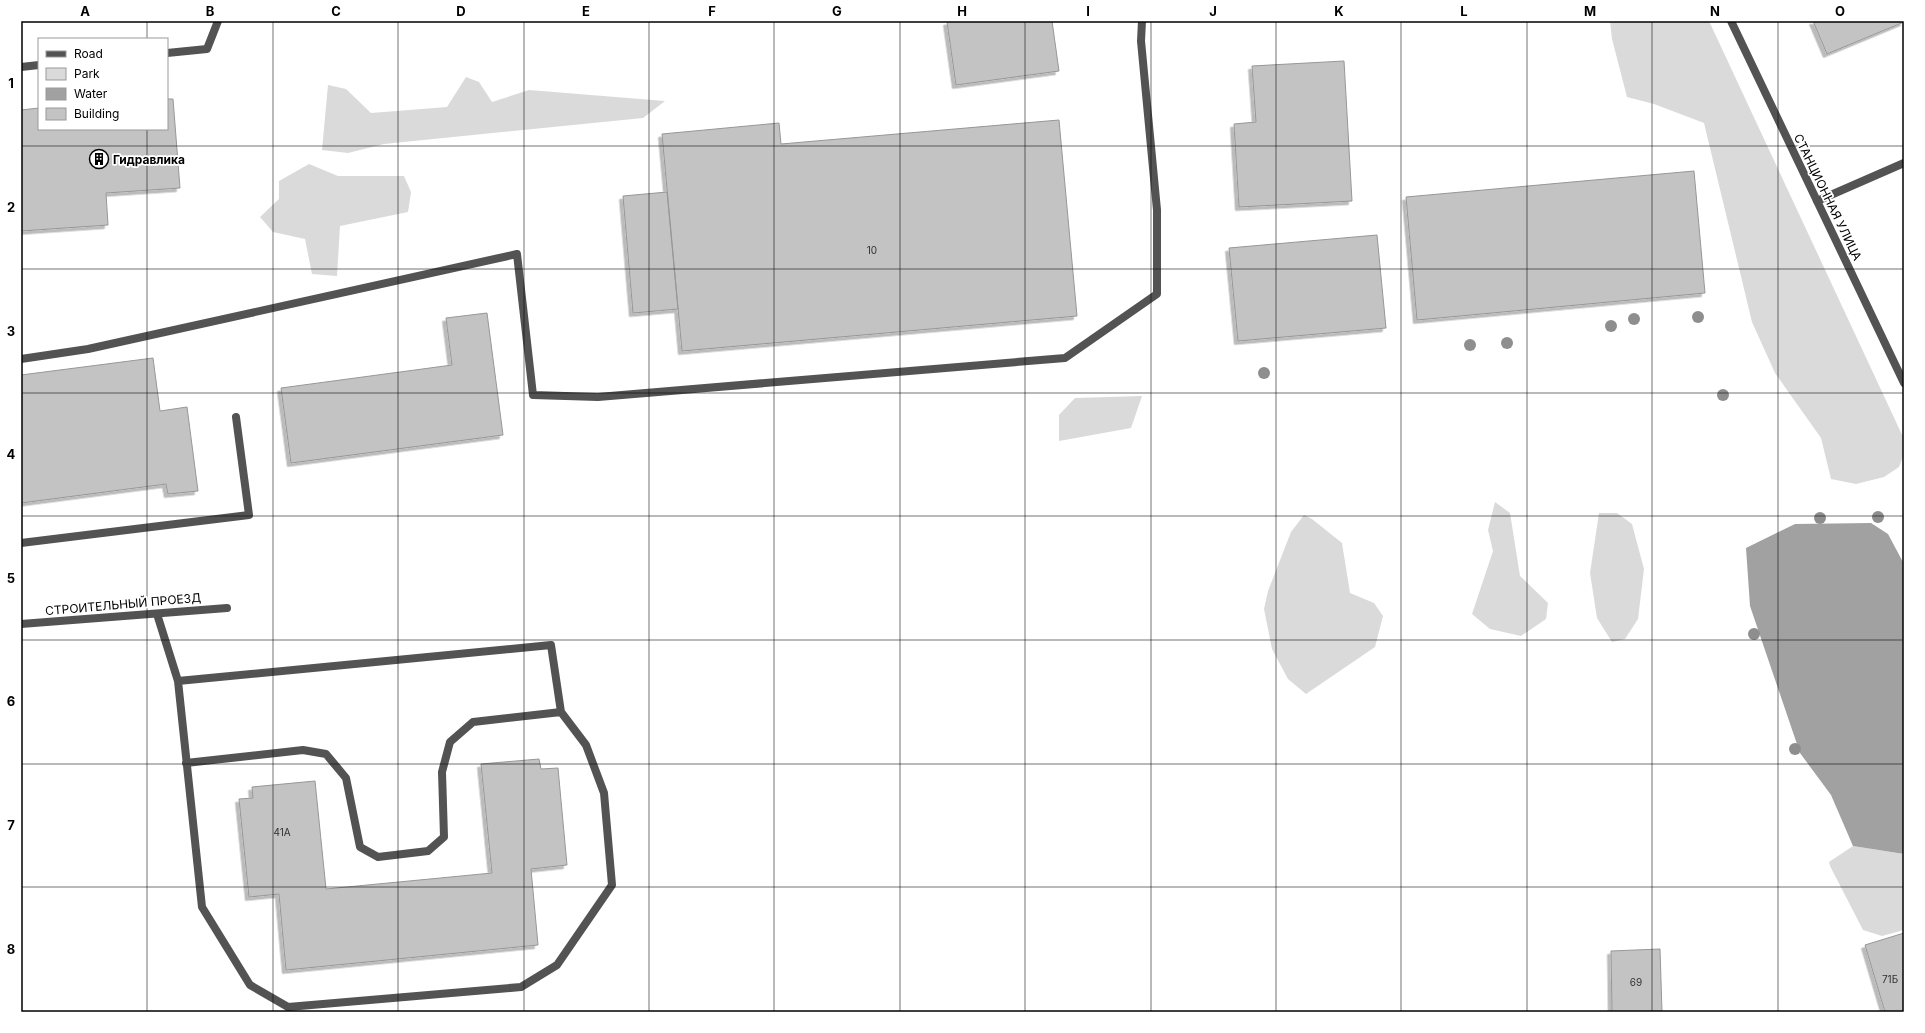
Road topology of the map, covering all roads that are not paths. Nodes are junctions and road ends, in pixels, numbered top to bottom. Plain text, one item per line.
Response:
1 (218, 21) edge
2 (1142, 21) edge
3 (1731, 21) edge
4 (168, 53) edge
5 (38, 65) edge
6 (21, 67) edge
7 (1904, 163) edge
8 (1816, 201) junction
9 (21, 359) edge
10 (1904, 383) edge
11 (236, 417) dead end
12 (21, 543) edge
13 (227, 608) dead end
14 (157, 614) junction
15 (21, 624) edge
16 (178, 681) junction
17 (561, 712) junction
18 (186, 763) junction

1 - 4 street
2 - 9 street
3 - 8 street, СТАНЦИОННАЯ УЛИЦА
5 - 6 street
7 - 8 street
8 - 10 street, СТАНЦИОННАЯ УЛИЦА
11 - 12 street
13 - 14 street, СТРОИТЕЛЬНЫЙ ПРОЕЗД
14 - 15 street, СТРОИТЕЛЬНЫЙ ПРОЕЗД
14 - 16 street
16 - 17 street
16 - 18 street
17 - 18 street
17 - 18 street

